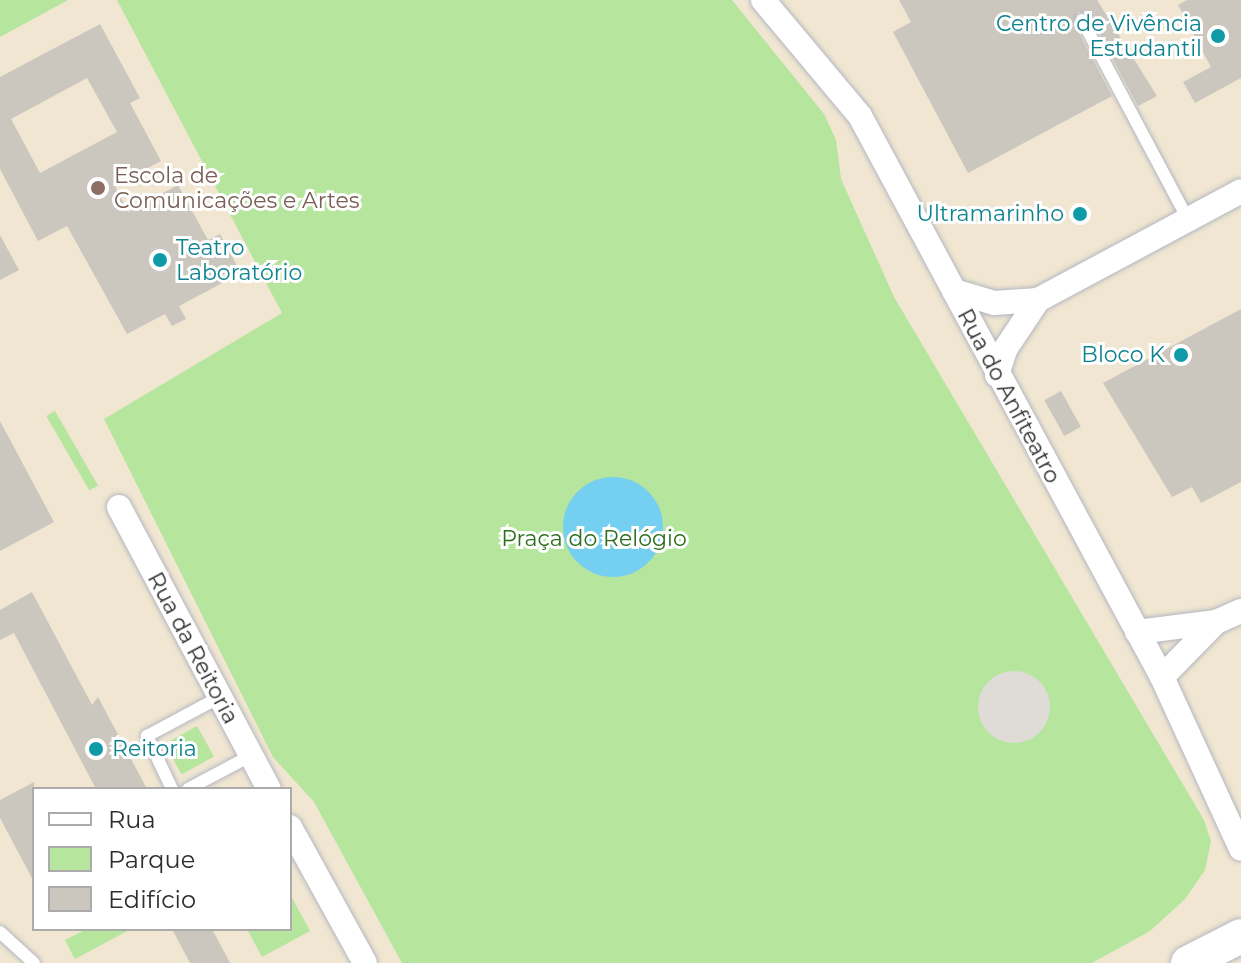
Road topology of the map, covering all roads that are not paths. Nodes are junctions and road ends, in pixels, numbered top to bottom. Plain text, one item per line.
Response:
1 (763, 0) edge
2 (1082, 20) dead end
3 (1241, 191) edge
4 (1188, 219) junction
5 (954, 291) junction
6 (1038, 300) junction
7 (997, 375) junction
8 (119, 507) dead end
9 (1241, 611) edge
10 (1216, 622) junction
11 (1137, 632) junction
12 (1162, 677) junction
13 (220, 697) junction
14 (250, 756) junction
15 (171, 787) edge
16 (192, 787) edge
17 (268, 787) edge
18 (1234, 817) edge
19 (292, 831) edge
20 (1241, 849) edge
21 (0, 932) edge
22 (1241, 936) edge
23 (34, 963) edge
24 (365, 963) edge
25 (1188, 963) edge

1 - 5 street, Rua do Anfiteatro
2 - 4 lane
3 - 4 street
4 - 6 street
5 - 6 street
5 - 7 street, Rua do Anfiteatro
6 - 7 street
7 - 11 street, Rua do Anfiteatro
8 - 13 street, Rua da Reitoria
9 - 10 street
10 - 11 street
10 - 12 street
11 - 12 street, Rua do Anfiteatro
12 - 18 street, Rua do Anfiteatro
13 - 14 street, Rua da Reitoria
13 - 15 lane
14 - 16 lane
14 - 17 street, Rua da Reitoria
18 - 20 street, Rua do Anfiteatro
19 - 24 street
21 - 23 lane
22 - 25 street

